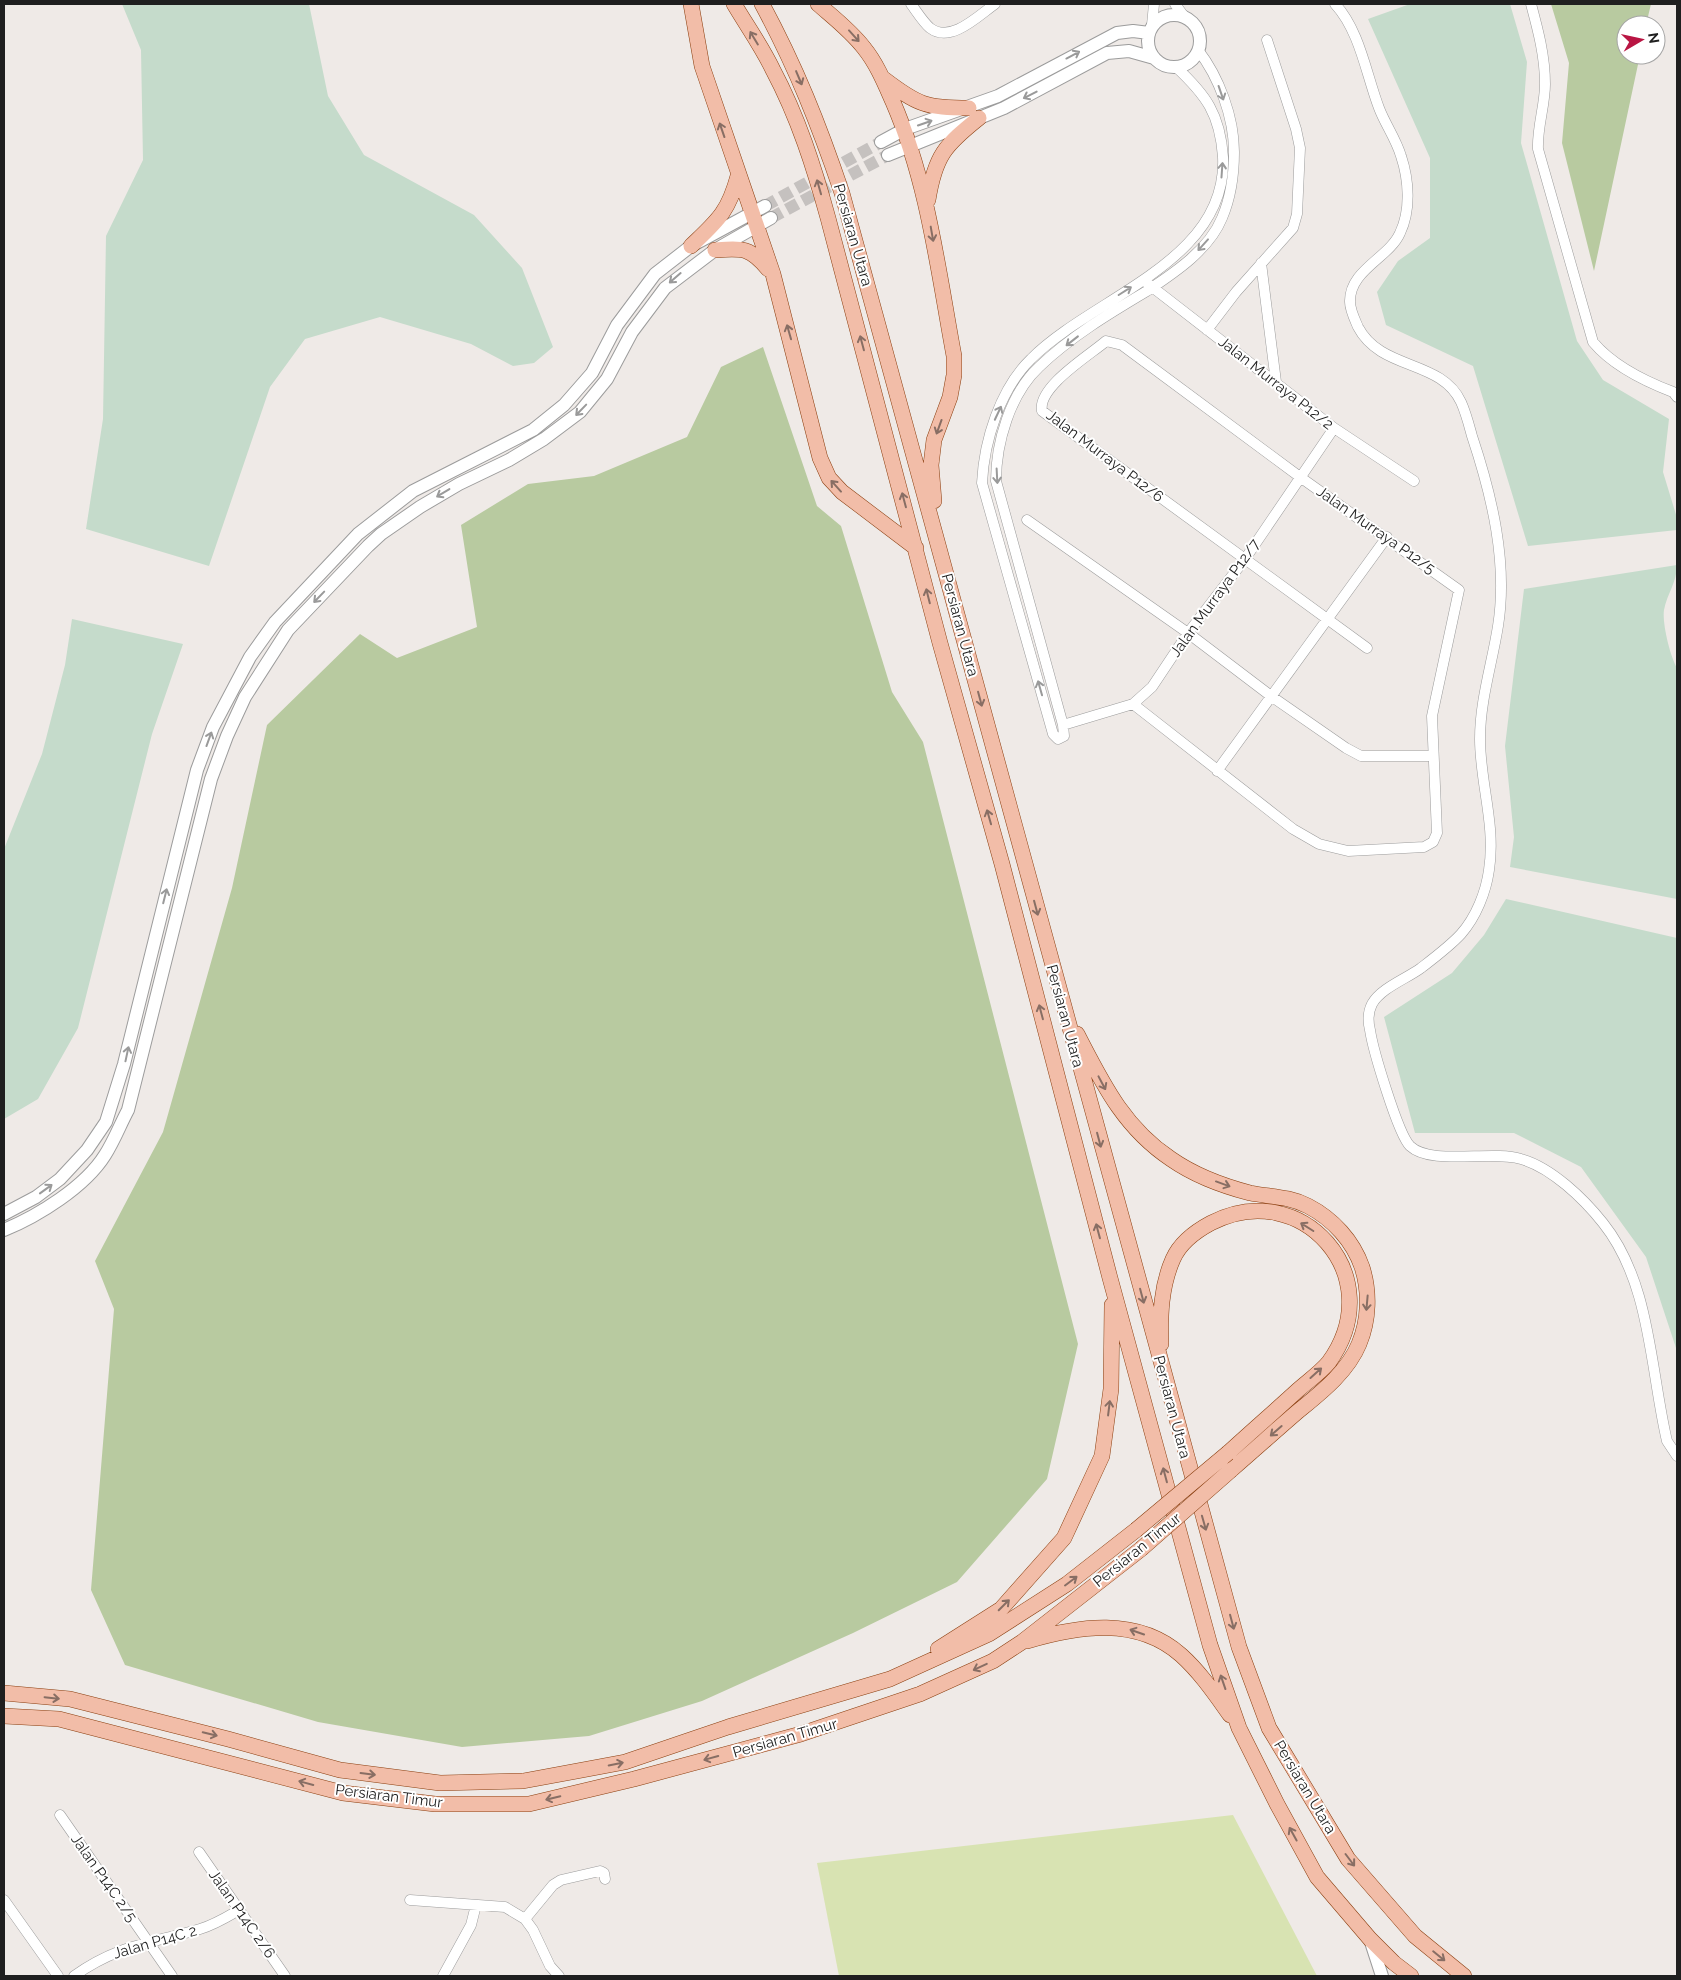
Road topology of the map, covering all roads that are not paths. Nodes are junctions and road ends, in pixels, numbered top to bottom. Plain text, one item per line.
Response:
1 (691, 4) edge
2 (734, 4) edge
3 (762, 4) edge
4 (818, 4) edge
5 (911, 4) edge
6 (995, 4) edge
7 (1154, 4) edge
8 (1174, 4) edge
9 (1335, 4) edge
10 (1531, 4) edge
11 (1183, 16) junction
12 (1150, 29) junction
13 (1267, 40) dead end
14 (1198, 50) junction
15 (1154, 58) junction
16 (1176, 67) junction
17 (882, 78) junction
18 (974, 113) junction
19 (905, 129) junction
20 (881, 142) tunnel mouth
21 (911, 144) junction
22 (888, 155) tunnel mouth
23 (738, 176) junction
24 (927, 205) junction
25 (758, 215) junction
26 (771, 218) tunnel mouth
27 (691, 246) junction
28 (714, 250) junction
29 (1261, 263) junction
30 (772, 274) junction
31 (1144, 279) junction
32 (1151, 288) junction
33 (1207, 330) junction
34 (1276, 382) junction
35 (1677, 397) edge
36 (1334, 428) junction
37 (1300, 477) junction
38 (1414, 481) dead end
39 (1027, 520) dead end
40 (936, 534) junction
41 (1387, 537) junction
42 (916, 548) junction
43 (1244, 559) junction
44 (1328, 620) junction
45 (1188, 632) junction
46 (1367, 648) dead end
47 (1271, 696) junction
48 (1133, 704) junction
49 (1063, 725) junction
50 (1432, 756) junction
51 (1217, 771) junction
52 (1063, 1008) junction
53 (4, 1214) edge
54 (4, 1230) edge
55 (1110, 1278) junction
56 (1163, 1374) junction
57 (1677, 1456) edge
58 (1022, 1642) junction
59 (890, 1679) junction
60 (4, 1693) edge
61 (4, 1716) edge
62 (1239, 1728) junction
63 (60, 1815) dead end
64 (199, 1852) dead end
65 (605, 1879) dead end
66 (4, 1900) edge
67 (410, 1900) dead end
68 (476, 1905) junction
69 (239, 1910) junction
70 (8, 1915) edge
71 (524, 1919) junction
72 (1370, 1939) junction
73 (147, 1941) junction
74 (550, 1966) junction
75 (58, 1976) edge
76 (74, 1976) edge
77 (172, 1976) edge
78 (285, 1976) edge
79 (443, 1976) edge
80 (544, 1976) edge
81 (559, 1976) edge
82 (1382, 1976) edge
83 (1411, 1976) edge
84 (1464, 1976) edge

23 -> 1 main road
42 -> 2 main road, Persiaran Utara
3 -> 40 main road, Persiaran Utara
4 -> 17 main road
5 - 6 street
7 - 12 street
8 - 11 street
9 - 57 street
10 - 35 street
11 - 12 street
11 - 14 street
12 - 15 street
18 -> 12 street
13 - 29 street
14 - 16 street
14 -> 32 street
15 - 16 street
15 -> 18 street
31 -> 16 street
17 - 18 main road
17 - 19 main road
19 -> 18 street
18 - 21 street
18 - 24 main road
19 - 20 street
19 - 21 main road
21 - 22 street
21 - 24 main road
23 - 25 main road
23 - 27 main road
24 -> 40 main road
25 - 26 street
25 - 27 street
25 - 28 street
25 - 30 main road
53 -> 27 street
28 - 30 main road
28 -> 54 street
29 - 33 street
29 - 34 street
42 -> 30 main road
31 - 32 street, Jalan Murraya P12/2
49 -> 31 street
32 - 33 street, Jalan Murraya P12/2
32 -> 49 street
33 - 34 street, Jalan Murraya P12/2
34 - 36 street, Jalan Murraya P12/2
36 - 37 street, Jalan Murraya P12/7
36 - 38 street, Jalan Murraya P12/2
37 - 41 street, Jalan Murraya P12/5
37 - 43 street, Jalan Murraya P12/7
37 - 43 street, Jalan Murraya P12/6
39 - 45 street
40 -> 52 main road, Persiaran Utara
41 - 44 street
41 - 50 street, Jalan Murraya P12/5
55 -> 42 main road, Persiaran Utara
43 - 44 street
43 - 45 street, Jalan Murraya P12/7
44 - 46 street
44 - 47 street
45 - 47 street
45 - 48 street, Jalan Murraya P12/7
47 - 50 street
47 - 51 street
48 - 49 street, Jalan Murraya P12/7
48 - 51 street
50 - 51 street
52 -> 56 main road, Persiaran Utara
52 -> 58 main road, Persiaran Timur, bridge
59 -> 55 main road
62 -> 55 main road, Persiaran Utara
59 -> 56 main road, Persiaran Timur, bridge
56 -> 84 main road, Persiaran Utara
58 -> 61 main road, Persiaran Timur
62 -> 58 main road
60 -> 59 main road, Persiaran Timur
72 -> 62 main road, Persiaran Utara
63 - 73 street, Jalan P14C 2/5
64 - 69 street, Jalan P14C 2/6
65 - 71 street
66 - 70 street
67 - 68 street
68 - 71 street
68 - 79 street
69 - 73 street, Jalan P14C 2
69 - 78 street, Jalan P14C 2/6
70 - 75 street
71 - 74 street
72 - 82 street
72 - 83 main road, Persiaran Utara
73 - 76 street, Jalan P14C 2
73 - 77 street, Jalan P14C 2/5
74 - 80 street
74 - 81 street

